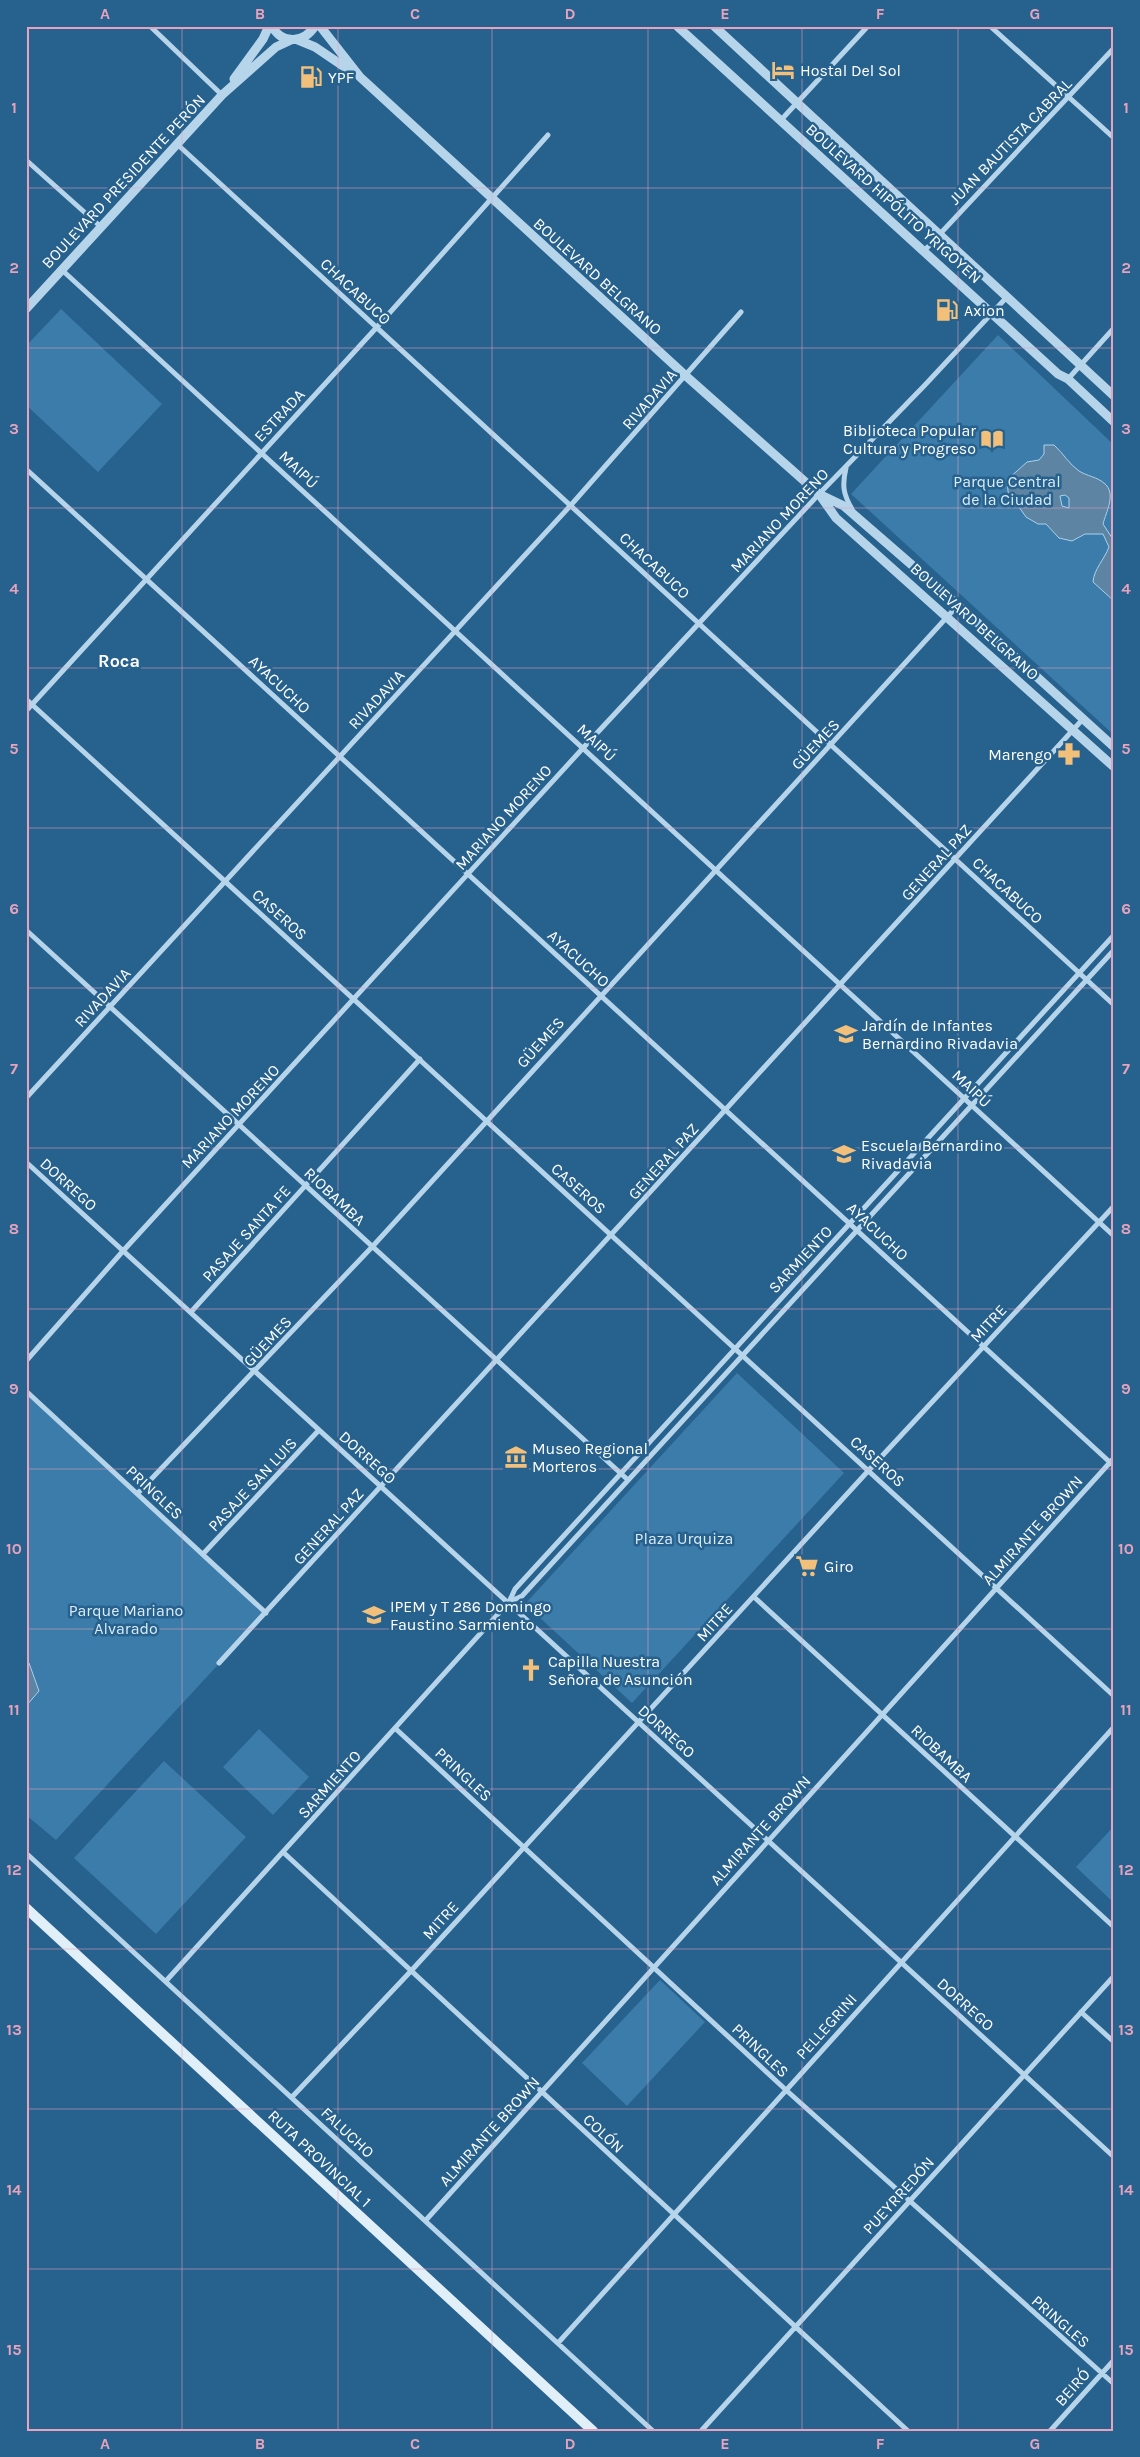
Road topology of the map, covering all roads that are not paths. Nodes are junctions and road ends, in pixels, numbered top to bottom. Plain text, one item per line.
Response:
1 (150, 26) edge
2 (271, 26) edge
3 (315, 26) edge
4 (320, 26) edge
5 (677, 26) edge
6 (714, 26) edge
7 (868, 26) edge
8 (990, 26) edge
9 (295, 40) junction
10 (1114, 48) edge
11 (360, 77) junction
12 (222, 95) junction
13 (1069, 98) junction
14 (798, 103) junction
15 (781, 120) junction
16 (548, 136) dead end
17 (1114, 138) edge
18 (177, 144) junction
19 (26, 160) edge
20 (492, 199) junction
21 (101, 227) junction
22 (938, 234) junction
23 (924, 251) junction
24 (62, 270) junction
25 (1006, 298) junction
26 (26, 309) edge
27 (741, 312) dead end
28 (992, 313) junction
29 (377, 327) junction
30 (1114, 328) edge
31 (1080, 365) junction
32 (686, 376) junction
33 (1068, 379) junction
34 (1114, 396) edge
35 (1114, 422) edge
36 (262, 452) junction
37 (846, 467) junction
38 (26, 469) edge
39 (819, 494) junction
40 (571, 505) junction
41 (855, 515) junction
42 (147, 580) junction
43 (958, 605) junction
44 (948, 616) junction
45 (699, 623) junction
46 (456, 630) junction
47 (26, 699) edge
48 (32, 704) junction
49 (26, 711) edge
50 (1083, 719) junction
51 (1072, 730) junction
52 (832, 744) junction
53 (1114, 747) edge
54 (584, 748) junction
55 (340, 756) junction
56 (1114, 767) edge
57 (956, 858) junction
58 (717, 869) junction
59 (469, 874) junction
60 (225, 881) junction
61 (26, 930) edge
62 (1114, 935) edge
63 (1114, 950) edge
64 (1079, 973) junction
65 (1086, 980) junction
66 (840, 983) junction
67 (600, 994) junction
68 (355, 1000) junction
69 (1114, 1005) edge
70 (110, 1007) junction
71 (420, 1059) junction
72 (26, 1098) edge
73 (965, 1098) junction
74 (971, 1104) junction
75 (726, 1110) junction
76 (486, 1120) junction
77 (239, 1125) junction
78 (26, 1162) edge
79 (306, 1186) junction
80 (1114, 1206) edge
81 (1100, 1222) junction
82 (850, 1223) junction
83 (857, 1228) junction
84 (612, 1235) junction
85 (1114, 1236) edge
86 (372, 1247) junction
87 (123, 1251) junction
88 (191, 1312) junction
89 (984, 1346) junction
90 (735, 1348) junction
91 (742, 1355) junction
92 (26, 1360) edge
93 (497, 1360) junction
94 (256, 1372) junction
95 (26, 1391) edge
96 (319, 1430) junction
97 (1112, 1462) edge
98 (869, 1470) junction
99 (621, 1474) junction
100 (628, 1480) junction
101 (381, 1486) junction
102 (138, 1493) junction
103 (203, 1554) junction
104 (997, 1587) junction
105 (754, 1597) junction
106 (509, 1602) junction
107 (266, 1613) junction
108 (219, 1663) dead end
109 (1114, 1696) edge
110 (882, 1714) junction
111 (639, 1723) junction
112 (1114, 1727) edge
113 (396, 1729) junction
114 (1015, 1836) junction
115 (768, 1840) junction
116 (523, 1846) junction
117 (283, 1852) junction
118 (26, 1853) edge
119 (26, 1908) edge
120 (1114, 1928) edge
121 (901, 1962) junction
122 (654, 1966) junction
123 (411, 1971) junction
124 (1114, 1976) edge
125 (166, 1981) junction
126 (1081, 2012) junction
127 (1114, 2042) edge
128 (1024, 2075) junction
129 (786, 2090) junction
130 (540, 2091) junction
131 (292, 2097) junction
132 (1114, 2156) edge
133 (909, 2202) junction
134 (673, 2215) junction
135 (426, 2220) junction
136 (795, 2327) junction
137 (558, 2343) junction
138 (1114, 2360) edge
139 (1102, 2373) junction
140 (1114, 2384) edge
141 (593, 2431) edge
142 (653, 2431) edge
143 (701, 2431) edge
144 (908, 2431) edge
145 (1050, 2431) edge

1 - 12 street
2 - 9 street, BOULEVARD PRESIDENTE PERÓN
2 - 12 street, BOULEVARD PRESIDENTE PERÓN
3 - 9 street, BOULEVARD PRESIDENTE PERÓN
4 - 11 street, BOULEVARD BELGRANO
5 - 15 street, BOULEVARD HIPÓLITO YRIGOYEN
6 - 14 street, BOULEVARD HIPÓLITO YRIGOYEN
7 - 14 street
8 - 13 street
9 - 11 street, BOULEVARD BELGRANO
9 - 12 street, BOULEVARD PRESIDENTE PERÓN
10 - 13 street, JUAN BAUTISTA CABRAL
11 - 20 street, BOULEVARD BELGRANO
12 - 18 street, BOULEVARD PRESIDENTE PERÓN
13 - 17 street
13 - 22 street, JUAN BAUTISTA CABRAL
14 - 15 street
14 - 22 street, BOULEVARD HIPÓLITO YRIGOYEN
15 - 23 street, BOULEVARD HIPÓLITO YRIGOYEN
16 - 20 street, ESTRADA
18 - 21 street, BOULEVARD PRESIDENTE PERÓN
18 - 29 street, CHACABUCO
19 - 21 street
20 - 29 street, ESTRADA
20 - 32 street, BOULEVARD BELGRANO
21 - 24 street, BOULEVARD PRESIDENTE PERÓN
22 - 23 street, JUAN BAUTISTA CABRAL
22 - 25 street, BOULEVARD HIPÓLITO YRIGOYEN
23 - 28 street, BOULEVARD HIPÓLITO YRIGOYEN
24 - 26 street, BOULEVARD PRESIDENTE PERÓN
24 - 36 street, MAIPÚ
25 - 28 street, MARIANO MORENO
25 - 31 street, BOULEVARD HIPÓLITO YRIGOYEN
27 - 32 street, RIVADAVIA
28 - 33 street, BOULEVARD HIPÓLITO YRIGOYEN
28 - 37 street, MARIANO MORENO
29 - 36 street, ESTRADA
29 - 40 street, CHACABUCO
30 - 31 street
31 - 33 street
31 - 34 street, BOULEVARD HIPÓLITO YRIGOYEN
32 - 39 street, BOULEVARD BELGRANO
32 - 40 street, RIVADAVIA
33 - 35 street, BOULEVARD HIPÓLITO YRIGOYEN
36 - 42 street, ESTRADA
36 - 46 street, MAIPÚ
37 - 39 street, MARIANO MORENO
37 - 41 street
38 - 42 street, AYACUCHO
39 - 41 street, BOULEVARD BELGRANO
39 - 44 street, BOULEVARD BELGRANO
39 - 45 street, MARIANO MORENO
40 - 45 street, CHACABUCO
40 - 46 street, RIVADAVIA
41 - 43 street, BOULEVARD BELGRANO
42 - 48 street, ESTRADA
42 - 55 street, AYACUCHO
43 - 44 street, GÜEMES
43 - 50 street, BOULEVARD BELGRANO
44 - 51 street, BOULEVARD BELGRANO
44 - 52 street, GÜEMES
45 - 52 street, CHACABUCO
45 - 54 street, MARIANO MORENO
46 - 54 street, MAIPÚ
46 - 55 street, RIVADAVIA
47 - 48 street, CASEROS
48 - 49 street, ESTRADA
48 - 60 street, CASEROS
50 - 51 street, GENERAL PAZ
50 - 53 street, BOULEVARD BELGRANO
51 - 56 street, BOULEVARD BELGRANO
51 - 57 street, GENERAL PAZ
52 - 57 street, CHACABUCO
52 - 58 street, GÜEMES
54 - 58 street, MAIPÚ
54 - 59 street, MARIANO MORENO
55 - 59 street, AYACUCHO
55 - 60 street, RIVADAVIA
57 - 64 street, CHACABUCO
57 - 66 street, GENERAL PAZ
58 - 66 street, MAIPÚ
58 - 67 street, GÜEMES
59 - 67 street, AYACUCHO
59 - 68 street, MARIANO MORENO
60 - 68 street, CASEROS
60 - 70 street, RIVADAVIA
61 - 70 street, RIOBAMBA
62 - 64 street, SARMIENTO
63 - 65 street, SARMIENTO
64 - 65 street, CHACABUCO
64 - 73 street, SARMIENTO
65 - 69 street, CHACABUCO
65 - 74 street, SARMIENTO
66 - 73 street, MAIPÚ
66 - 75 street, GENERAL PAZ
67 - 75 street, AYACUCHO
67 - 76 street, GÜEMES
68 - 71 street, CASEROS
68 - 77 street, MARIANO MORENO
70 - 72 street, RIVADAVIA
70 - 77 street, RIOBAMBA
71 - 76 street, CASEROS
71 - 79 street, PASAJE SANTA FE
73 - 74 street, MAIPÚ
73 - 82 street, SARMIENTO
74 - 81 street, MAIPÚ
74 - 83 street, SARMIENTO
75 - 82 street, AYACUCHO
75 - 84 street, GENERAL PAZ
76 - 84 street, CASEROS
76 - 86 street, GÜEMES
77 - 79 street, RIOBAMBA
77 - 87 street, MARIANO MORENO
78 - 87 street, DORREGO
79 - 86 street, RIOBAMBA
79 - 88 street, PASAJE SANTA FE
80 - 81 street, MITRE
81 - 85 street, MAIPÚ
81 - 89 street, MITRE
82 - 83 street, AYACUCHO
82 - 90 street, SARMIENTO
83 - 89 street, AYACUCHO
83 - 91 street, SARMIENTO
84 - 90 street, CASEROS
84 - 93 street, GENERAL PAZ
86 - 93 street, RIOBAMBA
86 - 94 street, GÜEMES
87 - 88 street, DORREGO
87 - 92 street, MARIANO MORENO
88 - 94 street, DORREGO
89 - 97 street, AYACUCHO
89 - 98 street, MITRE
90 - 91 street, CASEROS
90 - 99 street, SARMIENTO
91 - 98 street, CASEROS
91 - 100 street, SARMIENTO
93 - 99 street, RIOBAMBA
93 - 101 street, GENERAL PAZ
94 - 96 street, DORREGO
94 - 102 street, GÜEMES
95 - 102 street, PRINGLES
96 - 101 street, DORREGO
96 - 103 street, PASAJE SAN LUIS
97 - 104 street, ALMIRANTE BROWN
98 - 104 street, CASEROS
98 - 105 street, MITRE
99 - 100 street, RIOBAMBA
99 - 106 street, SARMIENTO
100 - 106 street, SARMIENTO
101 - 106 street, DORREGO
101 - 107 street, GENERAL PAZ
102 - 103 street, PRINGLES
103 - 107 street, PRINGLES
104 - 109 street, CASEROS
104 - 110 street, ALMIRANTE BROWN
105 - 110 street, RIOBAMBA
105 - 111 street, MITRE
106 - 111 street, DORREGO
106 - 113 street, SARMIENTO
107 - 108 street, GENERAL PAZ
110 - 114 street, RIOBAMBA
110 - 115 street, ALMIRANTE BROWN
111 - 115 street, DORREGO
111 - 116 street, MITRE
112 - 114 street, PELLEGRINI
113 - 116 street, PRINGLES
113 - 117 street, SARMIENTO
114 - 120 street, RIOBAMBA
114 - 121 street, PELLEGRINI
115 - 121 street, DORREGO
115 - 122 street, ALMIRANTE BROWN
116 - 122 street, PRINGLES
116 - 123 street, MITRE
117 - 123 street, COLÓN
117 - 125 street, SARMIENTO
118 - 125 street, FALUCHO
119 - 141 main road, RUTA PROVINCIAL 1
121 - 128 street, DORREGO
121 - 129 street, PELLEGRINI
122 - 129 street, PRINGLES
122 - 130 street, ALMIRANTE BROWN
123 - 130 street, COLÓN
123 - 131 street, MITRE
124 - 126 street, PUEYRREDÓN
125 - 131 street, FALUCHO
126 - 127 street
126 - 128 street, PUEYRREDÓN
128 - 132 street, DORREGO
128 - 133 street, PUEYRREDÓN
129 - 133 street, PRINGLES
129 - 134 street, PELLEGRINI
130 - 134 street, COLÓN
130 - 135 street, ALMIRANTE BROWN
131 - 135 street, FALUCHO
133 - 136 street, PUEYRREDÓN
133 - 139 street, PRINGLES
134 - 136 street, COLÓN
134 - 137 street, PELLEGRINI
135 - 137 street, FALUCHO
136 - 143 street, PUEYRREDÓN
136 - 144 street, COLÓN
137 - 142 street, FALUCHO
138 - 139 street, BEIRÓ
139 - 140 street, PRINGLES
139 - 145 street, BEIRÓ

